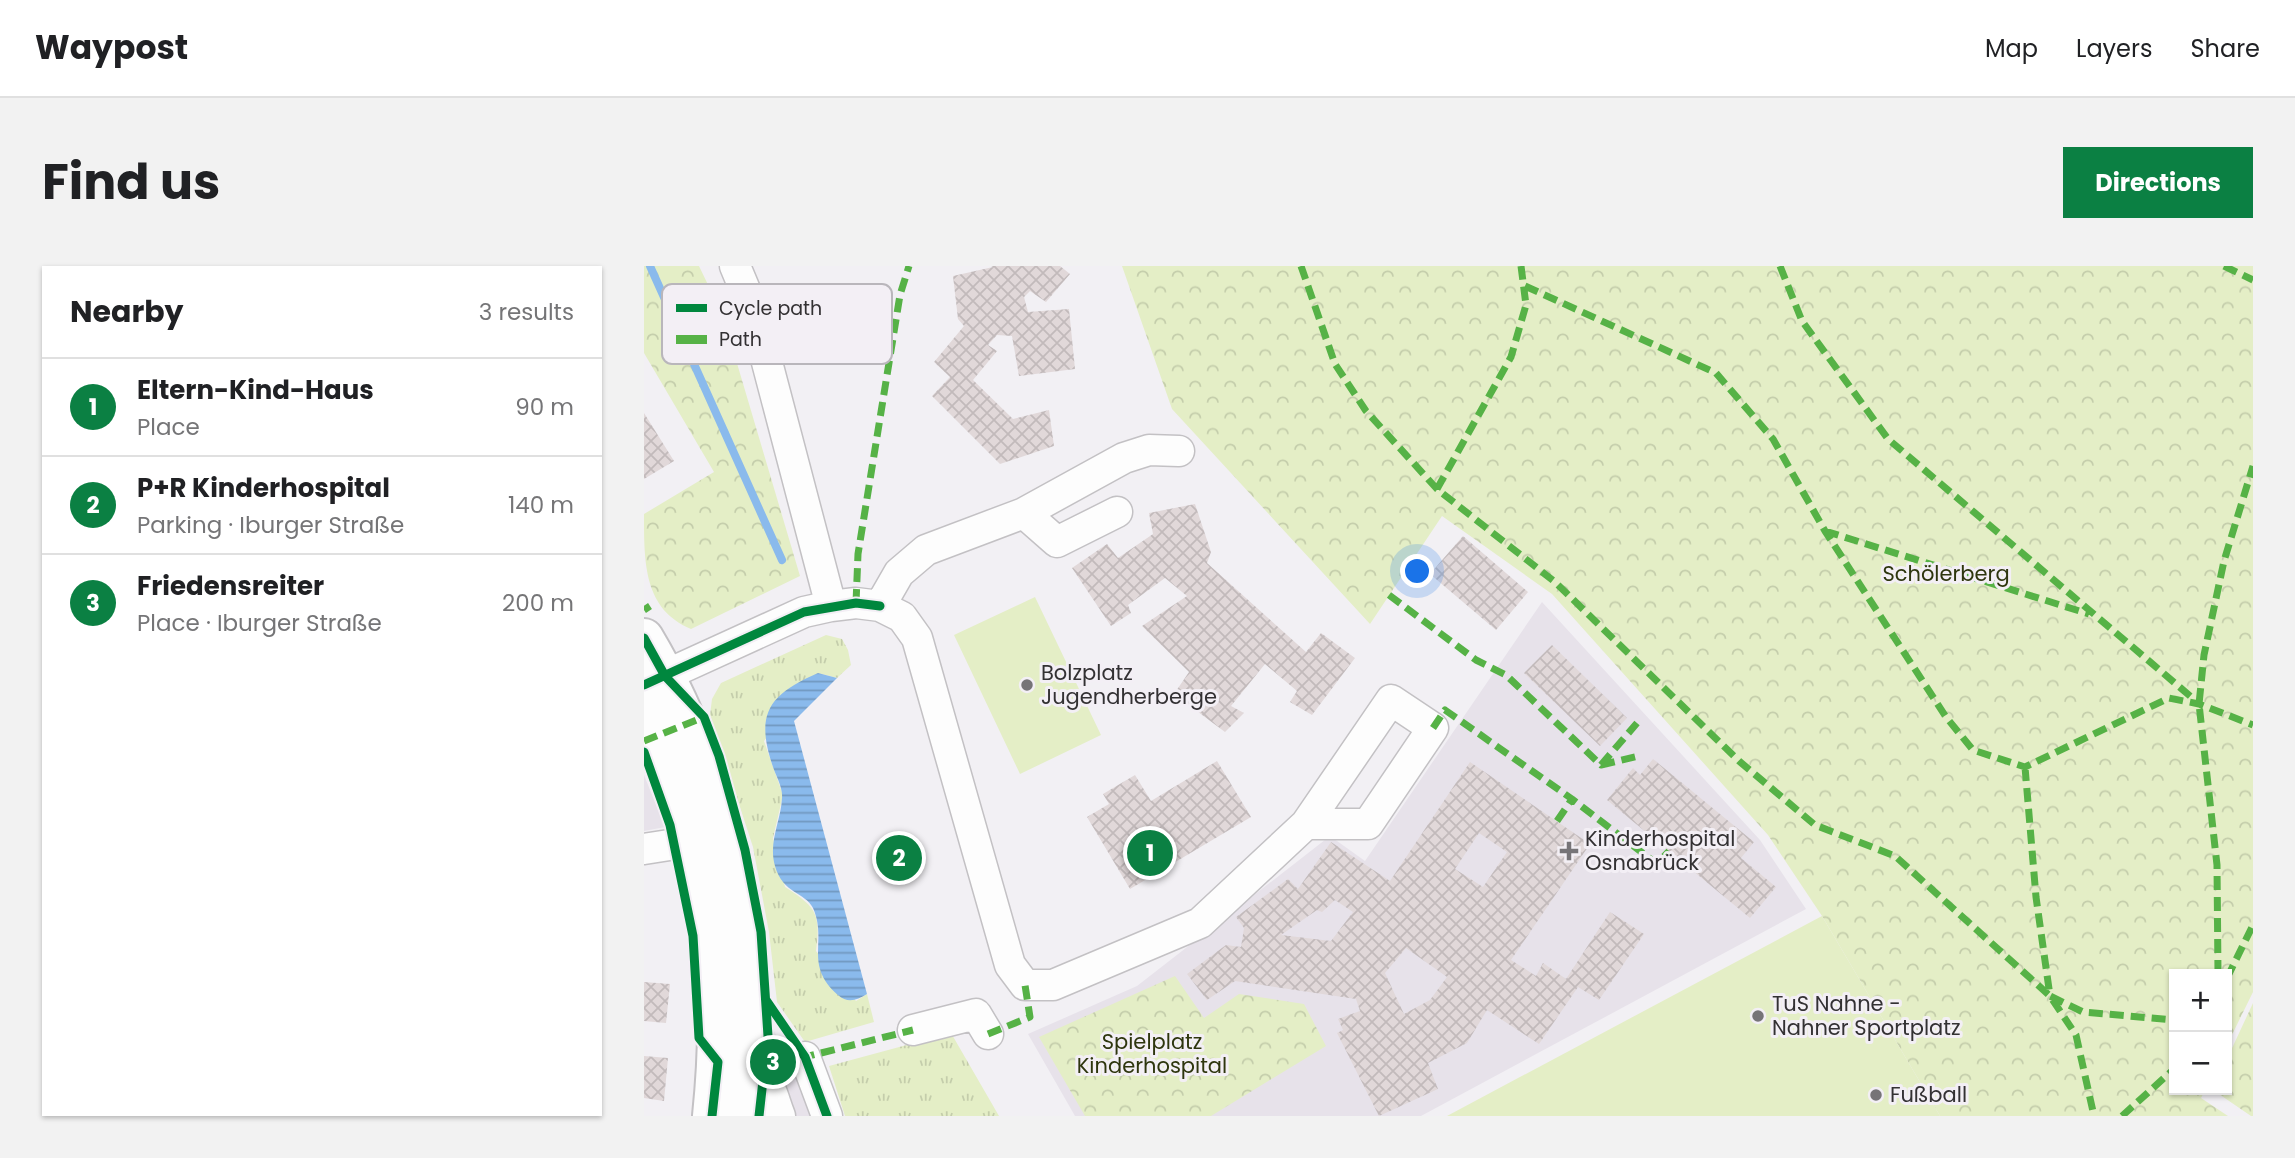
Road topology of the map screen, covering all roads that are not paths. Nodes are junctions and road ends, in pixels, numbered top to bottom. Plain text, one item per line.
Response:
1 (735, 266) edge
2 (743, 284) edge
3 (767, 364) edge
4 (1179, 451) dead end
5 (1118, 512) dead end
6 (1024, 513) junction
7 (831, 606) junction
8 (880, 606) junction
9 (644, 638) edge
10 (651, 690) edge
11 (1306, 824) junction
12 (695, 842) junction
13 (644, 849) edge
14 (913, 1030) dead end
15 (988, 1034) dead end
16 (805, 1057) dead end
17 (745, 1077) junction
18 (712, 1116) edge
19 (741, 1116) edge
20 (780, 1116) edge
21 (827, 1116) edge

1 - 2 street
3 - 7 street
4 - 6 street
5 - 6 street
6 - 8 street
7 - 8 street
7 - 10 street
8 - 11 street
9 - 10 main road
10 - 12 main road
10 - 17 main road
11 - 11 street
12 - 13 street
12 - 18 main road
14 - 15 street
16 - 21 street
17 - 19 main road
17 - 20 street

